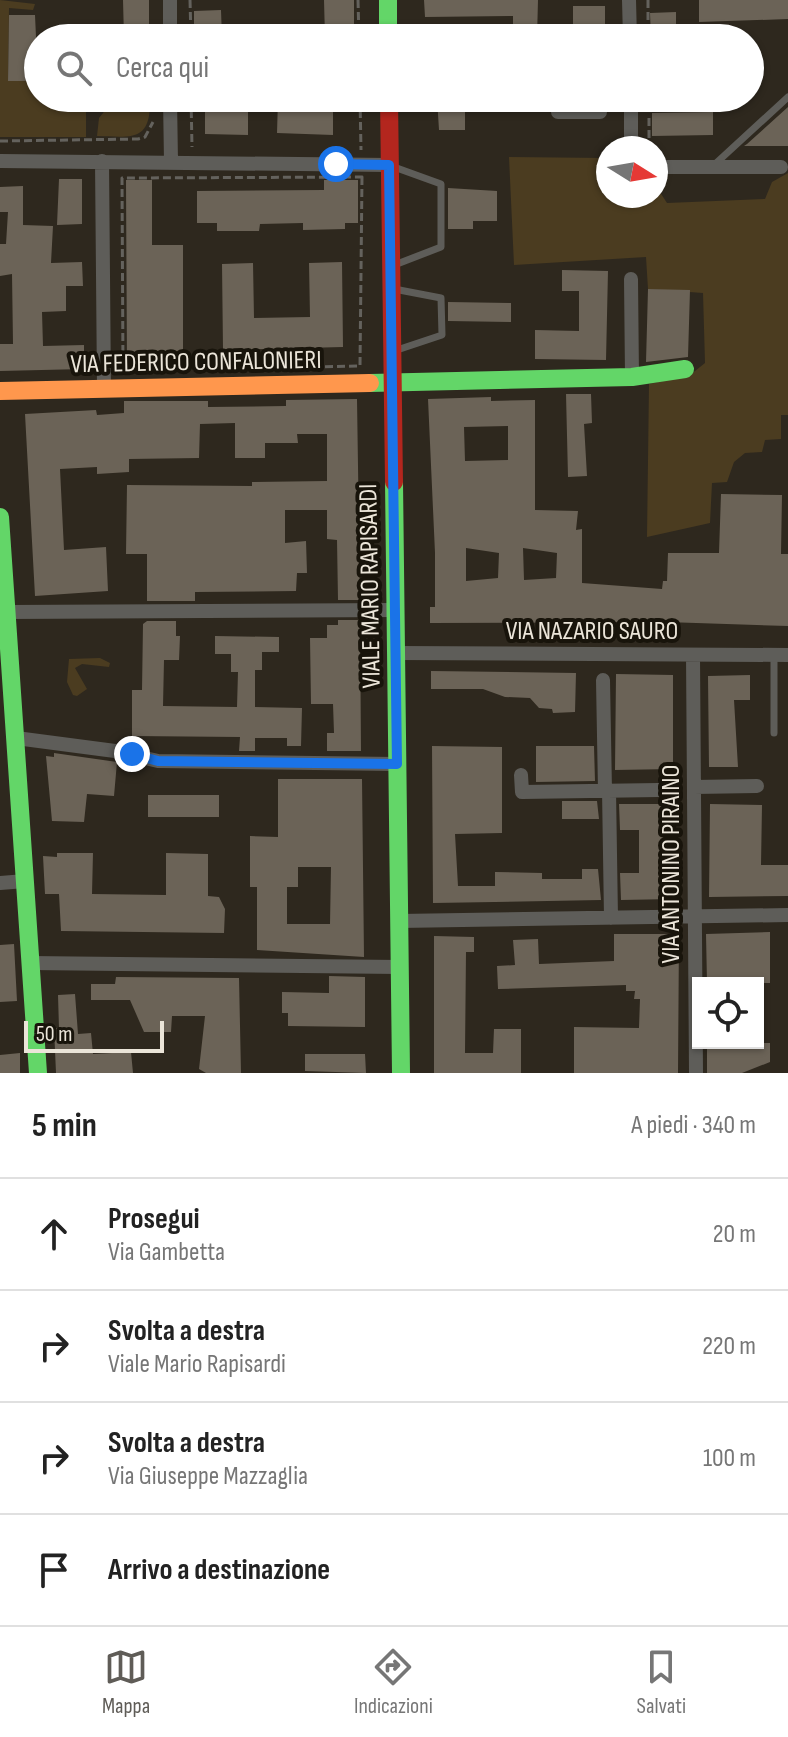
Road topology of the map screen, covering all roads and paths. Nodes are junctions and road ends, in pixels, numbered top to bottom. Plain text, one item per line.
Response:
1 (170, 0) edge
2 (190, 0) edge
3 (358, 0) edge
4 (388, 0) edge
5 (629, 0) edge
6 (648, 0) edge
7 (170, 24) edge
8 (191, 24) edge
9 (359, 24) edge
10 (388, 24) edge
11 (630, 24) edge
12 (648, 24) edge
13 (788, 97) edge
14 (154, 112) edge
15 (170, 112) edge
16 (191, 112) edge
17 (360, 112) edge
18 (389, 112) edge
19 (558, 112) edge
20 (600, 112) edge
21 (631, 112) edge
22 (649, 112) edge
23 (631, 136) edge
24 (649, 136) edge
25 (0, 141) edge
26 (192, 149) dead end
27 (361, 155) dead end
28 (0, 161) edge
29 (102, 161) junction
30 (171, 162) junction
31 (389, 165) junction
32 (713, 166) junction
33 (668, 167) edge
34 (781, 167) dead end
35 (362, 177) joint
36 (391, 266) junction
37 (631, 279) dead end
38 (391, 288) junction
39 (392, 351) junction
40 (685, 369) dead end
41 (632, 377) junction
42 (392, 382) junction
43 (104, 389) junction
44 (0, 391) edge
45 (0, 517) edge
46 (395, 610) junction
47 (7, 612) junction
48 (396, 653) junction
49 (693, 655) junction
50 (781, 655) edge
51 (5, 667) edge
52 (603, 680) dead end
53 (774, 733) dead end
54 (16, 738) junction
55 (397, 764) junction
56 (521, 775) dead end
57 (757, 786) dead end
58 (694, 787) junction
59 (659, 790) dead end
60 (607, 791) junction
61 (25, 881) junction
62 (0, 883) edge
63 (788, 915) edge
64 (695, 917) junction
65 (611, 918) junction
66 (399, 921) junction
67 (30, 963) junction
68 (400, 967) junction
69 (38, 1073) edge
70 (401, 1073) edge
71 (696, 1073) edge

1 - 7 street
2 - 8 path
3 - 9 path
4 - 10 street
5 - 11 street
6 - 12 path
13 - 32 lane
14 - 25 path
15 - 30 street
16 - 26 path
17 - 27 path
18 - 31 street, VIALE MARIO RAPISARDI
19 - 20 street
21 - 23 street
22 - 24 path
28 - 29 street
29 - 30 street
29 - 43 street
30 - 31 street
31 - 36 street, VIALE MARIO RAPISARDI
31 - 36 lane
32 - 33 street
32 - 34 street
35 - 35 path
36 - 38 street, VIALE MARIO RAPISARDI
37 - 41 street
38 - 39 street, VIALE MARIO RAPISARDI
38 - 39 lane
39 - 42 street, VIALE MARIO RAPISARDI
40 - 41 street, VIA FEDERICO CONFALONIERI
41 - 42 street, VIA FEDERICO CONFALONIERI
42 - 43 street, VIA FEDERICO CONFALONIERI
42 - 46 street, VIALE MARIO RAPISARDI
43 - 44 street, VIA FEDERICO CONFALONIERI
45 - 47 street
46 - 47 street
46 - 48 street, VIALE MARIO RAPISARDI
47 - 51 street
48 - 49 street, VIA NAZARIO SAURO
48 - 55 street, VIALE MARIO RAPISARDI
49 - 50 street, VIA NAZARIO SAURO
49 - 58 street, VIA ANTONINO PIRAINO
50 - 53 lane
51 - 54 street
52 - 60 street
54 - 55 street
54 - 61 street
55 - 66 street, VIALE MARIO RAPISARDI
56 - 60 street
57 - 58 street
58 - 64 street, VIA ANTONINO PIRAINO
59 - 60 street
60 - 65 street
61 - 62 street
61 - 67 street
63 - 64 street
64 - 65 street
64 - 71 street, VIA ANTONINO PIRAINO
65 - 66 street
66 - 68 street, VIALE MARIO RAPISARDI
67 - 68 street
67 - 69 street
68 - 70 street, VIALE MARIO RAPISARDI

